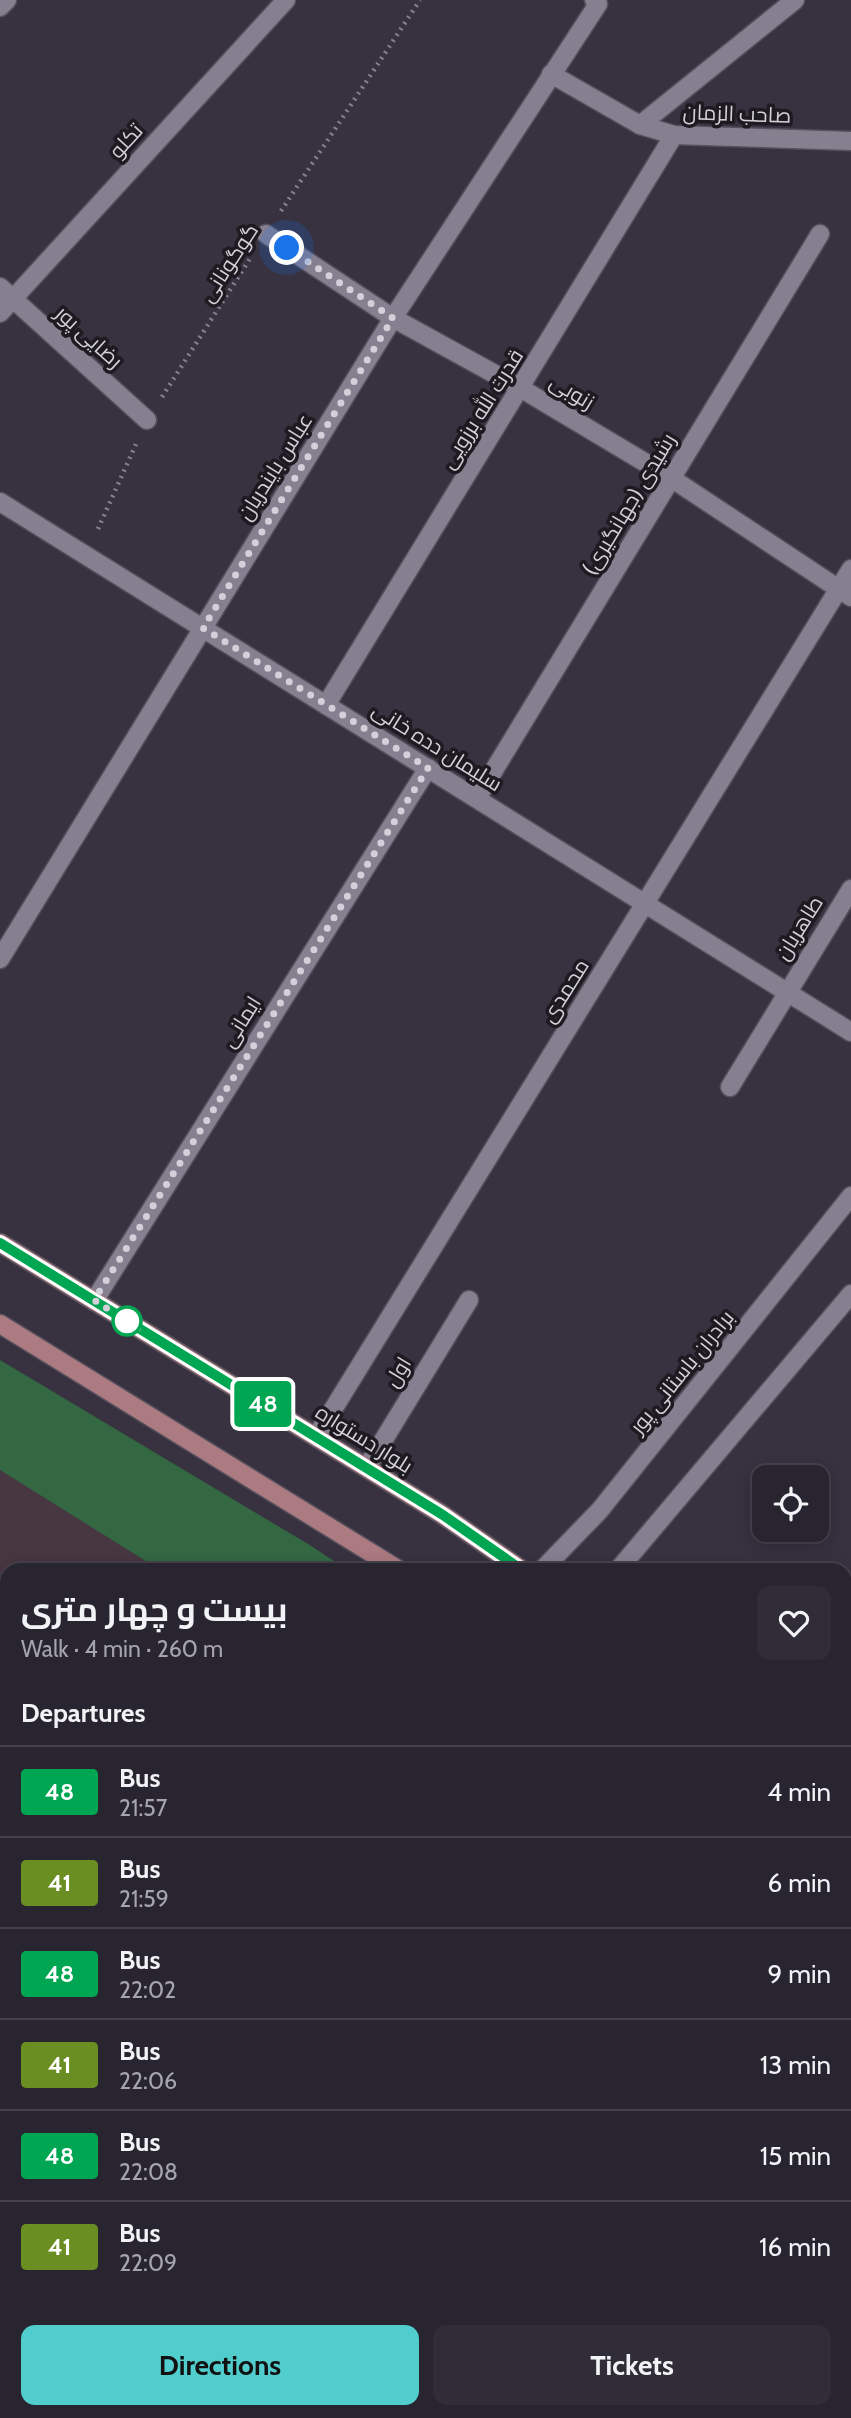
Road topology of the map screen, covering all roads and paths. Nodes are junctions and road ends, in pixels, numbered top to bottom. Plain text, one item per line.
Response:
1 (7, 0) edge
2 (286, 0) edge
3 (420, 0) edge
4 (794, 0) edge
5 (596, 2) edge
6 (0, 7) edge
7 (551, 74) junction
8 (640, 125) junction
9 (674, 135) junction
10 (851, 141) edge
11 (266, 234) junction
12 (820, 234) dead end
13 (6, 293) edge
14 (0, 313) edge
15 (393, 318) junction
16 (522, 389) junction
17 (147, 420) junction
18 (671, 478) junction
19 (0, 502) edge
20 (86, 555) junction
21 (851, 569) edge
22 (845, 593) edge
23 (203, 628) junction
24 (326, 705) junction
25 (428, 768) junction
26 (477, 799) junction
27 (851, 889) edge
28 (646, 904) junction
29 (0, 959) edge
30 (786, 991) junction
31 (851, 1031) edge
32 (730, 1087) dead end
33 (851, 1196) edge
34 (0, 1243) edge
35 (851, 1294) edge
36 (94, 1300) junction
37 (469, 1300) dead end
38 (0, 1324) edge
39 (316, 1437) junction
40 (367, 1467) junction
41 (388, 1563) edge
42 (512, 1563) edge
43 (549, 1563) edge
44 (624, 1563) edge

1 - 6 street
2 - 13 street, تکلو
3 - 11 path, گوگونانی
4 - 8 street
5 - 7 street, عباس بایندریان
7 - 8 street, صاحب الزمان
7 - 15 street, عباس بایندریان
8 - 9 street, صاحب الزمان
9 - 10 street, صاحب الزمان
9 - 16 street, قدرت الله برزویی
11 - 15 street, زنوبی
11 - 17 path, گوگونانی
12 - 18 street, رشیدی (جهانگیری)
13 - 14 street, تکلو
13 - 17 street, رضایی پور
15 - 16 street, زنوبی
15 - 23 street, عباس بایندریان
16 - 18 street, زنوبی
16 - 24 street, قدرت الله برزویی
17 - 20 path, گوگونانی
18 - 22 street, زنوبی
18 - 26 street, رشیدی (جهانگیری)
19 - 20 street, سلیمان دده خانی
20 - 23 street, سلیمان دده خانی
21 - 22 street, محمدی
22 - 28 street, محمدی
23 - 24 street, سلیمان دده خانی
23 - 29 street, عباس بایندریان
24 - 25 street, سلیمان دده خانی
25 - 26 street, سلیمان دده خانی
25 - 36 street, ایمانی
26 - 28 street, سلیمان دده خانی
27 - 30 street, طاهریان
28 - 30 street, سلیمان دده خانی
28 - 39 street, محمدی
30 - 31 street, سلیمان دده خانی
30 - 32 street
33 - 43 street, برادران باستانی پور
34 - 36 main road, بلوار دستواره
35 - 44 street
36 - 39 main road, بلوار دستواره
37 - 40 street, اول
38 - 41 main road
39 - 40 main road, بلوار دستواره
40 - 42 main road, بلوار دستواره

